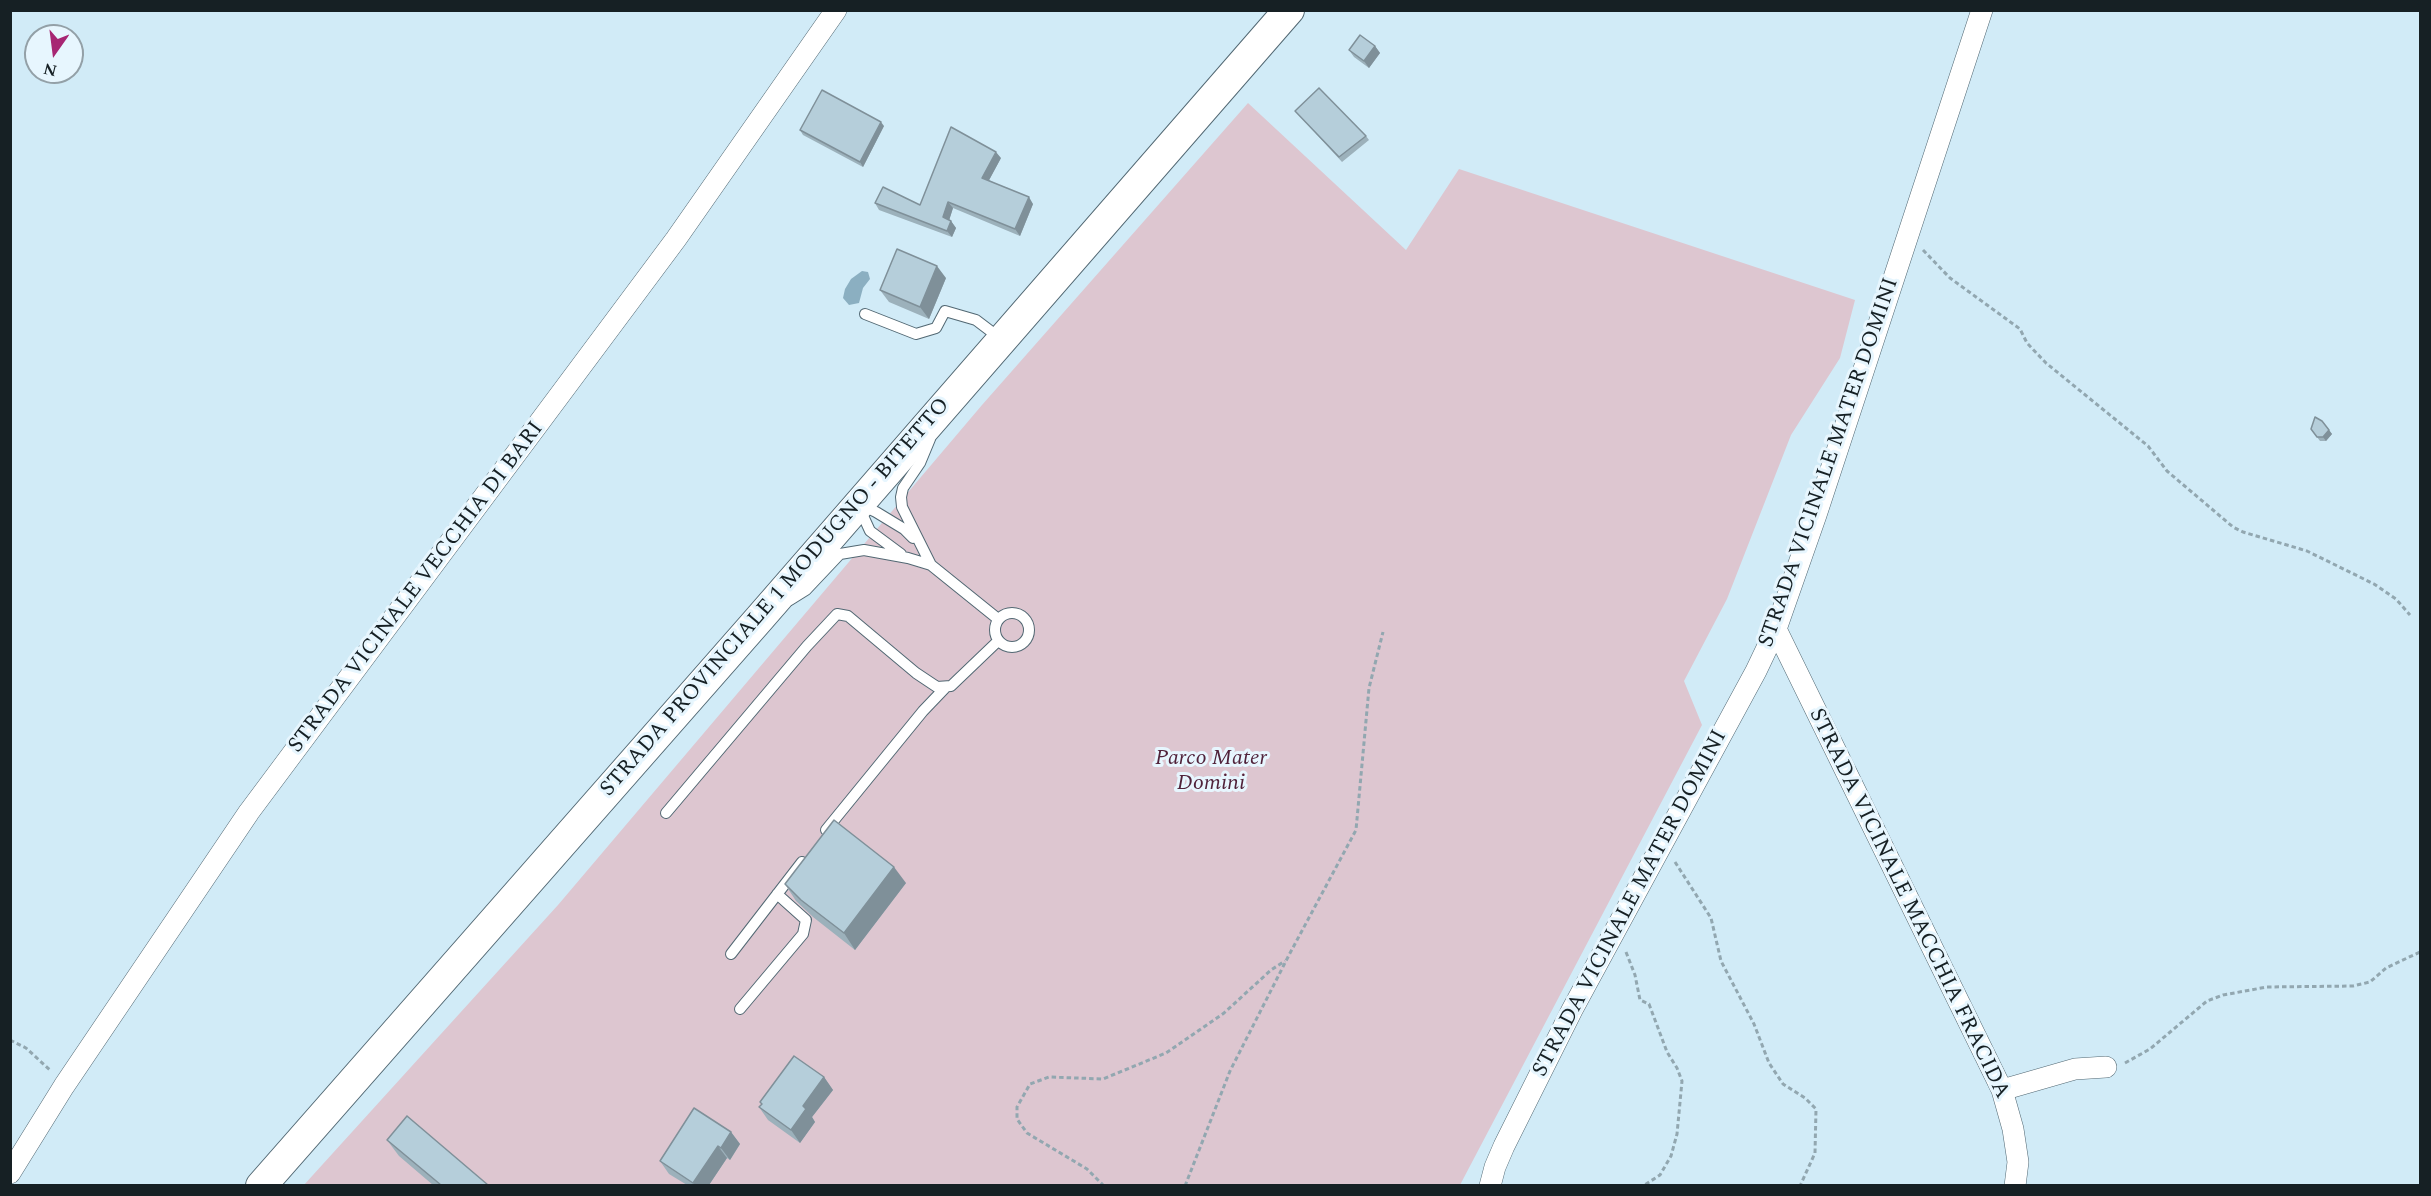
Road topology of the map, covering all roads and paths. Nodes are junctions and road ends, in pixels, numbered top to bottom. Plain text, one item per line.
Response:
1 (836, 10) edge
2 (1289, 10) edge
3 (1982, 10) edge
4 (1906, 240) junction
5 (865, 314) dead end
6 (1001, 339) junction
7 (943, 406) junction
8 (858, 504) junction
9 (918, 542) junction
10 (908, 558) junction
11 (930, 565) junction
12 (2410, 615) dead end
13 (759, 619) junction
14 (998, 619) junction
15 (1776, 629) junction
16 (1383, 632) dead end
17 (998, 641) junction
18 (945, 688) junction
19 (666, 813) dead end
20 (1662, 844) junction
21 (777, 894) junction
22 (1614, 932) junction
23 (2421, 952) edge
24 (731, 954) dead end
25 (1287, 960) junction
26 (740, 1009) dead end
27 (10, 1040) edge
28 (2106, 1067) joint
29 (64, 1086) junction
30 (2002, 1090) junction
31 (10, 1173) edge
32 (261, 1185) edge
33 (1104, 1185) edge
34 (1185, 1185) edge
35 (1490, 1185) edge
36 (1643, 1185) edge
37 (1800, 1185) edge
38 (2015, 1185) edge

1 - 29 street, STRADA VICINALE VECCHIA DI BARI
2 - 6 main road, STRADA PROVINCIALE 1 MODUGNO - BITETTO
3 - 4 street, STRADA VICINALE MATER DOMINI
4 - 12 path
4 - 15 street, STRADA VICINALE MATER DOMINI
5 - 6 lane
6 - 7 main road, STRADA PROVINCIALE 1 MODUGNO - BITETTO
7 - 8 main road, STRADA PROVINCIALE 1 MODUGNO - BITETTO
7 - 9 lane
8 - 9 lane
8 - 10 lane
8 - 13 main road, STRADA PROVINCIALE 1 MODUGNO - BITETTO
9 - 11 lane
10 - 11 lane
10 - 13 lane
11 - 14 lane
13 - 32 main road, STRADA PROVINCIALE 1 MODUGNO - BITETTO
14 - 17 lane
14 - 17 lane
15 - 20 street, STRADA VICINALE MATER DOMINI
15 - 30 street, STRADA VICINALE MACCHIA FRACIDA
16 - 25 path
17 - 18 lane
18 - 19 lane
18 - 21 lane
20 - 22 street, STRADA VICINALE MATER DOMINI
20 - 37 path
21 - 24 lane
21 - 26 lane
22 - 35 street, STRADA VICINALE MATER DOMINI
22 - 36 path
23 - 28 path
25 - 33 path
25 - 34 path
27 - 29 path
28 - 30 street
29 - 31 street, STRADA VICINALE VECCHIA DI BARI
30 - 38 street, STRADA VICINALE MACCHIA FRACIDA

